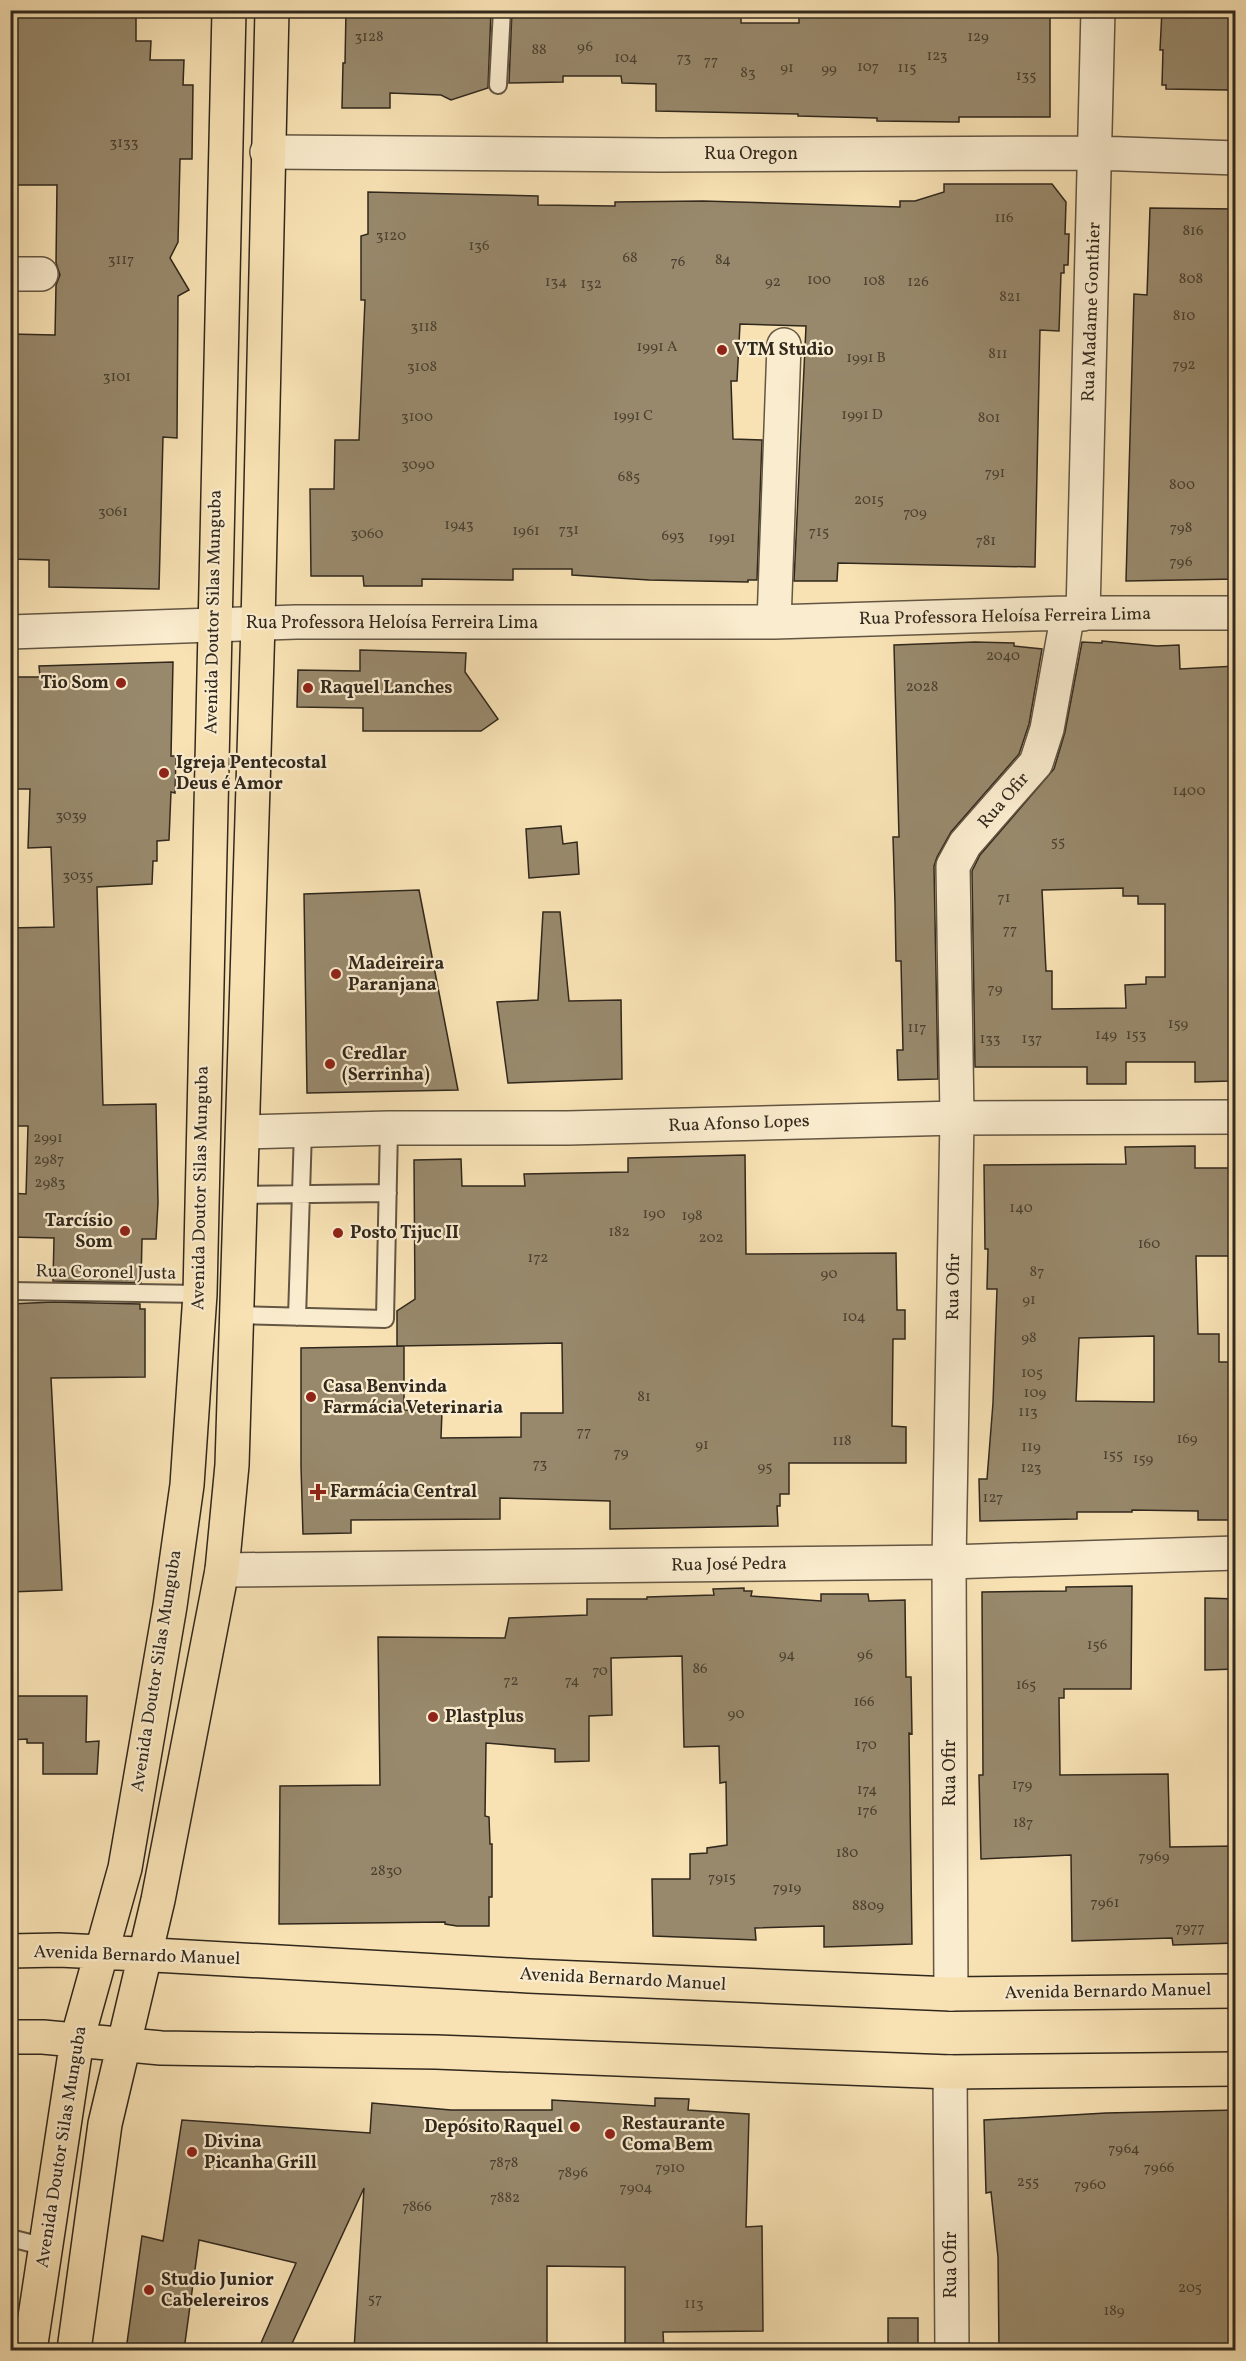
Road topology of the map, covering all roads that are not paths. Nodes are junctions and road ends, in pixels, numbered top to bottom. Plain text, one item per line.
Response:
1 (229, 10) edge
2 (272, 10) edge
3 (502, 10) edge
4 (1098, 10) edge
5 (498, 85) dead end
6 (267, 152) junction
7 (1096, 153) junction
8 (1236, 158) edge
9 (784, 345) dead end
10 (1076, 614) junction
11 (1236, 614) edge
12 (774, 622) junction
13 (258, 624) junction
14 (214, 625) junction
15 (10, 632) edge
16 (957, 1118) junction
17 (1236, 1118) edge
18 (389, 1128) junction
19 (303, 1131) junction
20 (243, 1132) junction
21 (301, 1193) junction
22 (387, 1193) junction
23 (241, 1195) junction
24 (10, 1291) edge
25 (200, 1294) junction
26 (237, 1316) junction
27 (297, 1317) junction
28 (1236, 1553) edge
29 (949, 1562) junction
30 (222, 1570) junction
31 (10, 1951) edge
32 (101, 1952) junction
33 (145, 1954) junction
34 (1236, 1991) edge
35 (951, 1994) junction
36 (10, 2037) edge
37 (77, 2040) junction
38 (124, 2045) junction
39 (1236, 2069) edge
40 (950, 2072) junction
41 (10, 2238) edge
42 (46, 2247) junction
43 (30, 2350) edge
44 (74, 2350) edge
45 (952, 2350) edge

1 - 14 main road, Avenida Doutor Silas Munguba
2 - 6 main road
3 - 5 lane
4 - 7 street, Rua Madame Gonthier
6 - 7 street, Rua Oregon
6 - 13 main road
7 - 8 street, Rua Oregon
7 - 10 street, Rua Madame Gonthier
9 - 12 street
10 - 11 street, Rua Professora Heloísa Ferreira Lima
10 - 12 street, Rua Professora Heloísa Ferreira Lima
10 - 16 street, Rua Ofir
12 - 13 street, Rua Professora Heloísa Ferreira Lima
13 - 14 street, Rua Professora Heloísa Ferreira Lima
13 - 20 main road
14 - 15 street, Rua Professora Heloísa Ferreira Lima
14 - 25 main road, Avenida Doutor Silas Munguba
16 - 17 street, Rua Afonso Lopes
16 - 18 street, Rua Afonso Lopes
16 - 29 street, Rua Ofir
18 - 19 street, Rua Afonso Lopes
18 - 22 lane
19 - 20 street, Rua Afonso Lopes
19 - 21 lane
20 - 23 main road
21 - 22 lane
21 - 23 lane
21 - 27 lane
22 - 27 lane
23 - 26 main road
24 - 25 lane, Rua Coronel Justa
25 - 32 main road, Avenida Doutor Silas Munguba
26 - 27 lane
26 - 30 main road
28 - 29 street, Rua José Pedra
29 - 30 street, Rua José Pedra
29 - 35 street, Rua Ofir
30 - 33 main road
31 - 32 main road, Avenida Bernardo Manuel
32 - 33 main road, Avenida Bernardo Manuel
32 - 37 main road, Avenida Doutor Silas Munguba
33 - 35 main road, Avenida Bernardo Manuel
33 - 38 main road
34 - 35 main road, Avenida Bernardo Manuel
36 - 37 main road
37 - 38 main road
37 - 42 main road, Avenida Doutor Silas Munguba
38 - 40 main road
38 - 44 main road
39 - 40 main road
40 - 45 street, Rua Ofir
41 - 42 lane
42 - 43 main road, Avenida Doutor Silas Munguba

